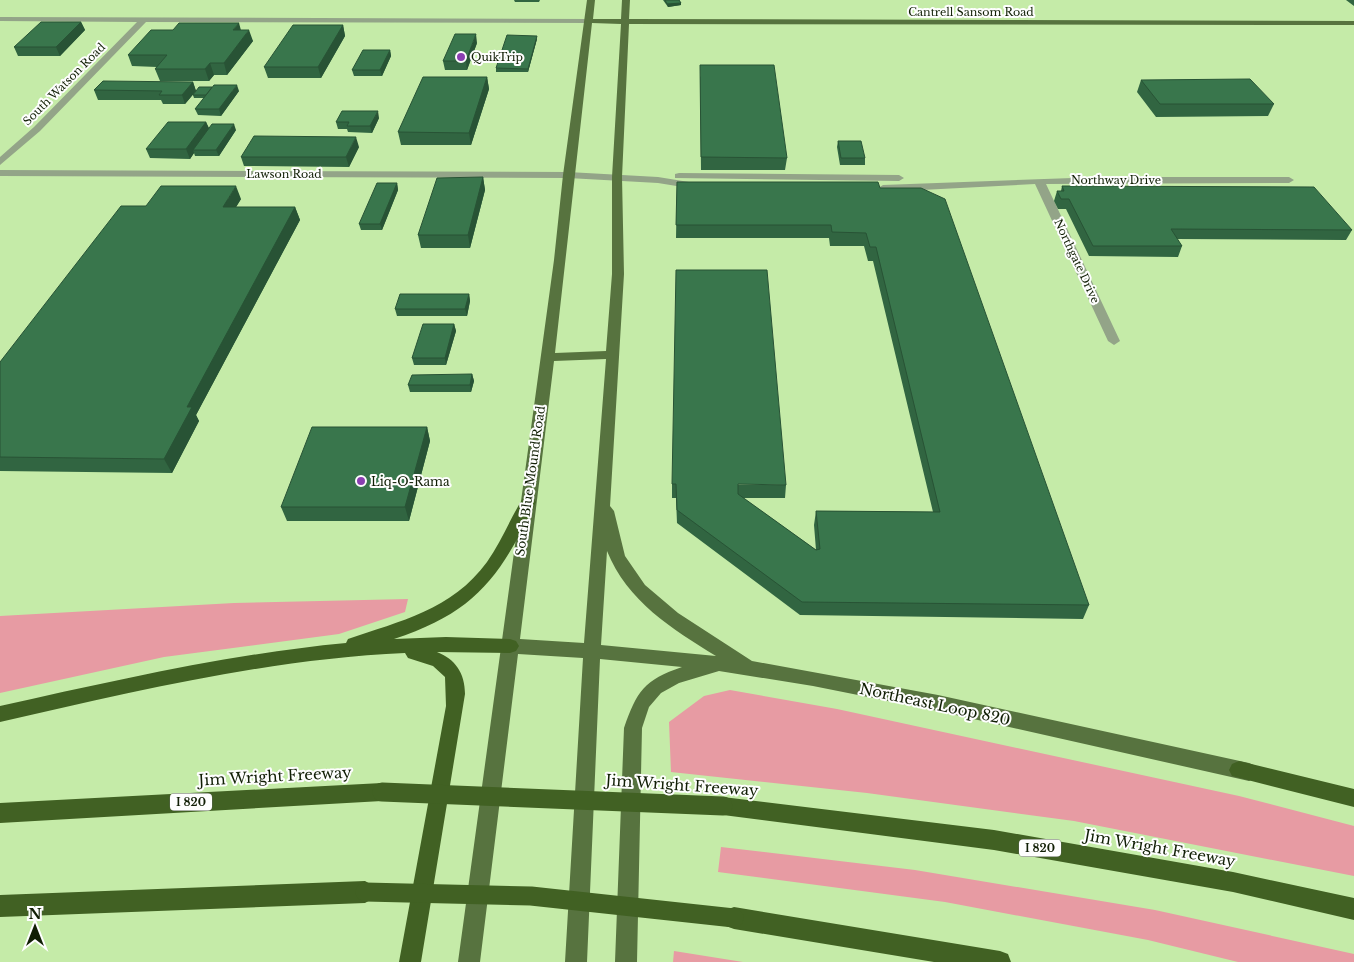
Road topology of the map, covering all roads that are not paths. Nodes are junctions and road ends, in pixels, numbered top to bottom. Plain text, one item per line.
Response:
1 (591, 0) edge
2 (626, 0) edge
3 (0, 19) edge
4 (142, 20) junction
5 (589, 21) junction
6 (626, 21) junction
7 (1354, 23) edge
8 (0, 162) edge
9 (0, 173) edge
10 (568, 175) junction
11 (617, 177) junction
12 (1289, 180) dead end
13 (1039, 181) junction
14 (1114, 341) dead end
15 (612, 355) junction
16 (547, 356) junction
17 (602, 495) junction
18 (528, 502) junction
19 (510, 646) junction
20 (592, 651) junction
21 (331, 652) junction
22 (748, 668) junction
23 (0, 714) edge
24 (1240, 770) joint
25 (1354, 797) edge
26 (0, 813) edge
27 (0, 906) edge
28 (1354, 910) edge
29 (410, 962) edge
30 (469, 962) edge
31 (576, 962) edge
32 (626, 962) edge
33 (1000, 962) edge

1 - 5 main road, South Blue Mound Road
2 - 6 main road
3 - 4 street
4 - 5 street
4 - 8 street, South Watson Road
5 - 6 main road, Cantrell Sansom Road
5 - 10 main road, South Blue Mound Road
6 - 7 main road, Cantrell Sansom Road
6 - 11 main road
9 - 10 street, Lawson Road
10 - 11 street, Northway Drive
10 - 16 main road, South Blue Mound Road
11 - 13 street, Northway Drive
11 - 15 main road
12 - 13 street, Northway Drive
13 - 14 street, Northgate Drive
15 - 16 main road
15 - 17 main road
16 - 18 main road, South Blue Mound Road
17 - 20 main road
17 - 22 main road
18 - 19 main road, South Blue Mound Road
18 - 21 highway
19 - 20 main road, Northeast Loop 820
19 - 21 highway
19 - 30 main road, South Blue Mound Road
20 - 22 main road, Northeast Loop 820
20 - 31 main road
21 - 23 highway
21 - 29 highway
22 - 24 main road, Northeast Loop 820
22 - 32 main road
24 - 25 highway
26 - 28 highway, Jim Wright Freeway / I 820, bridge
27 - 33 highway, bridge

